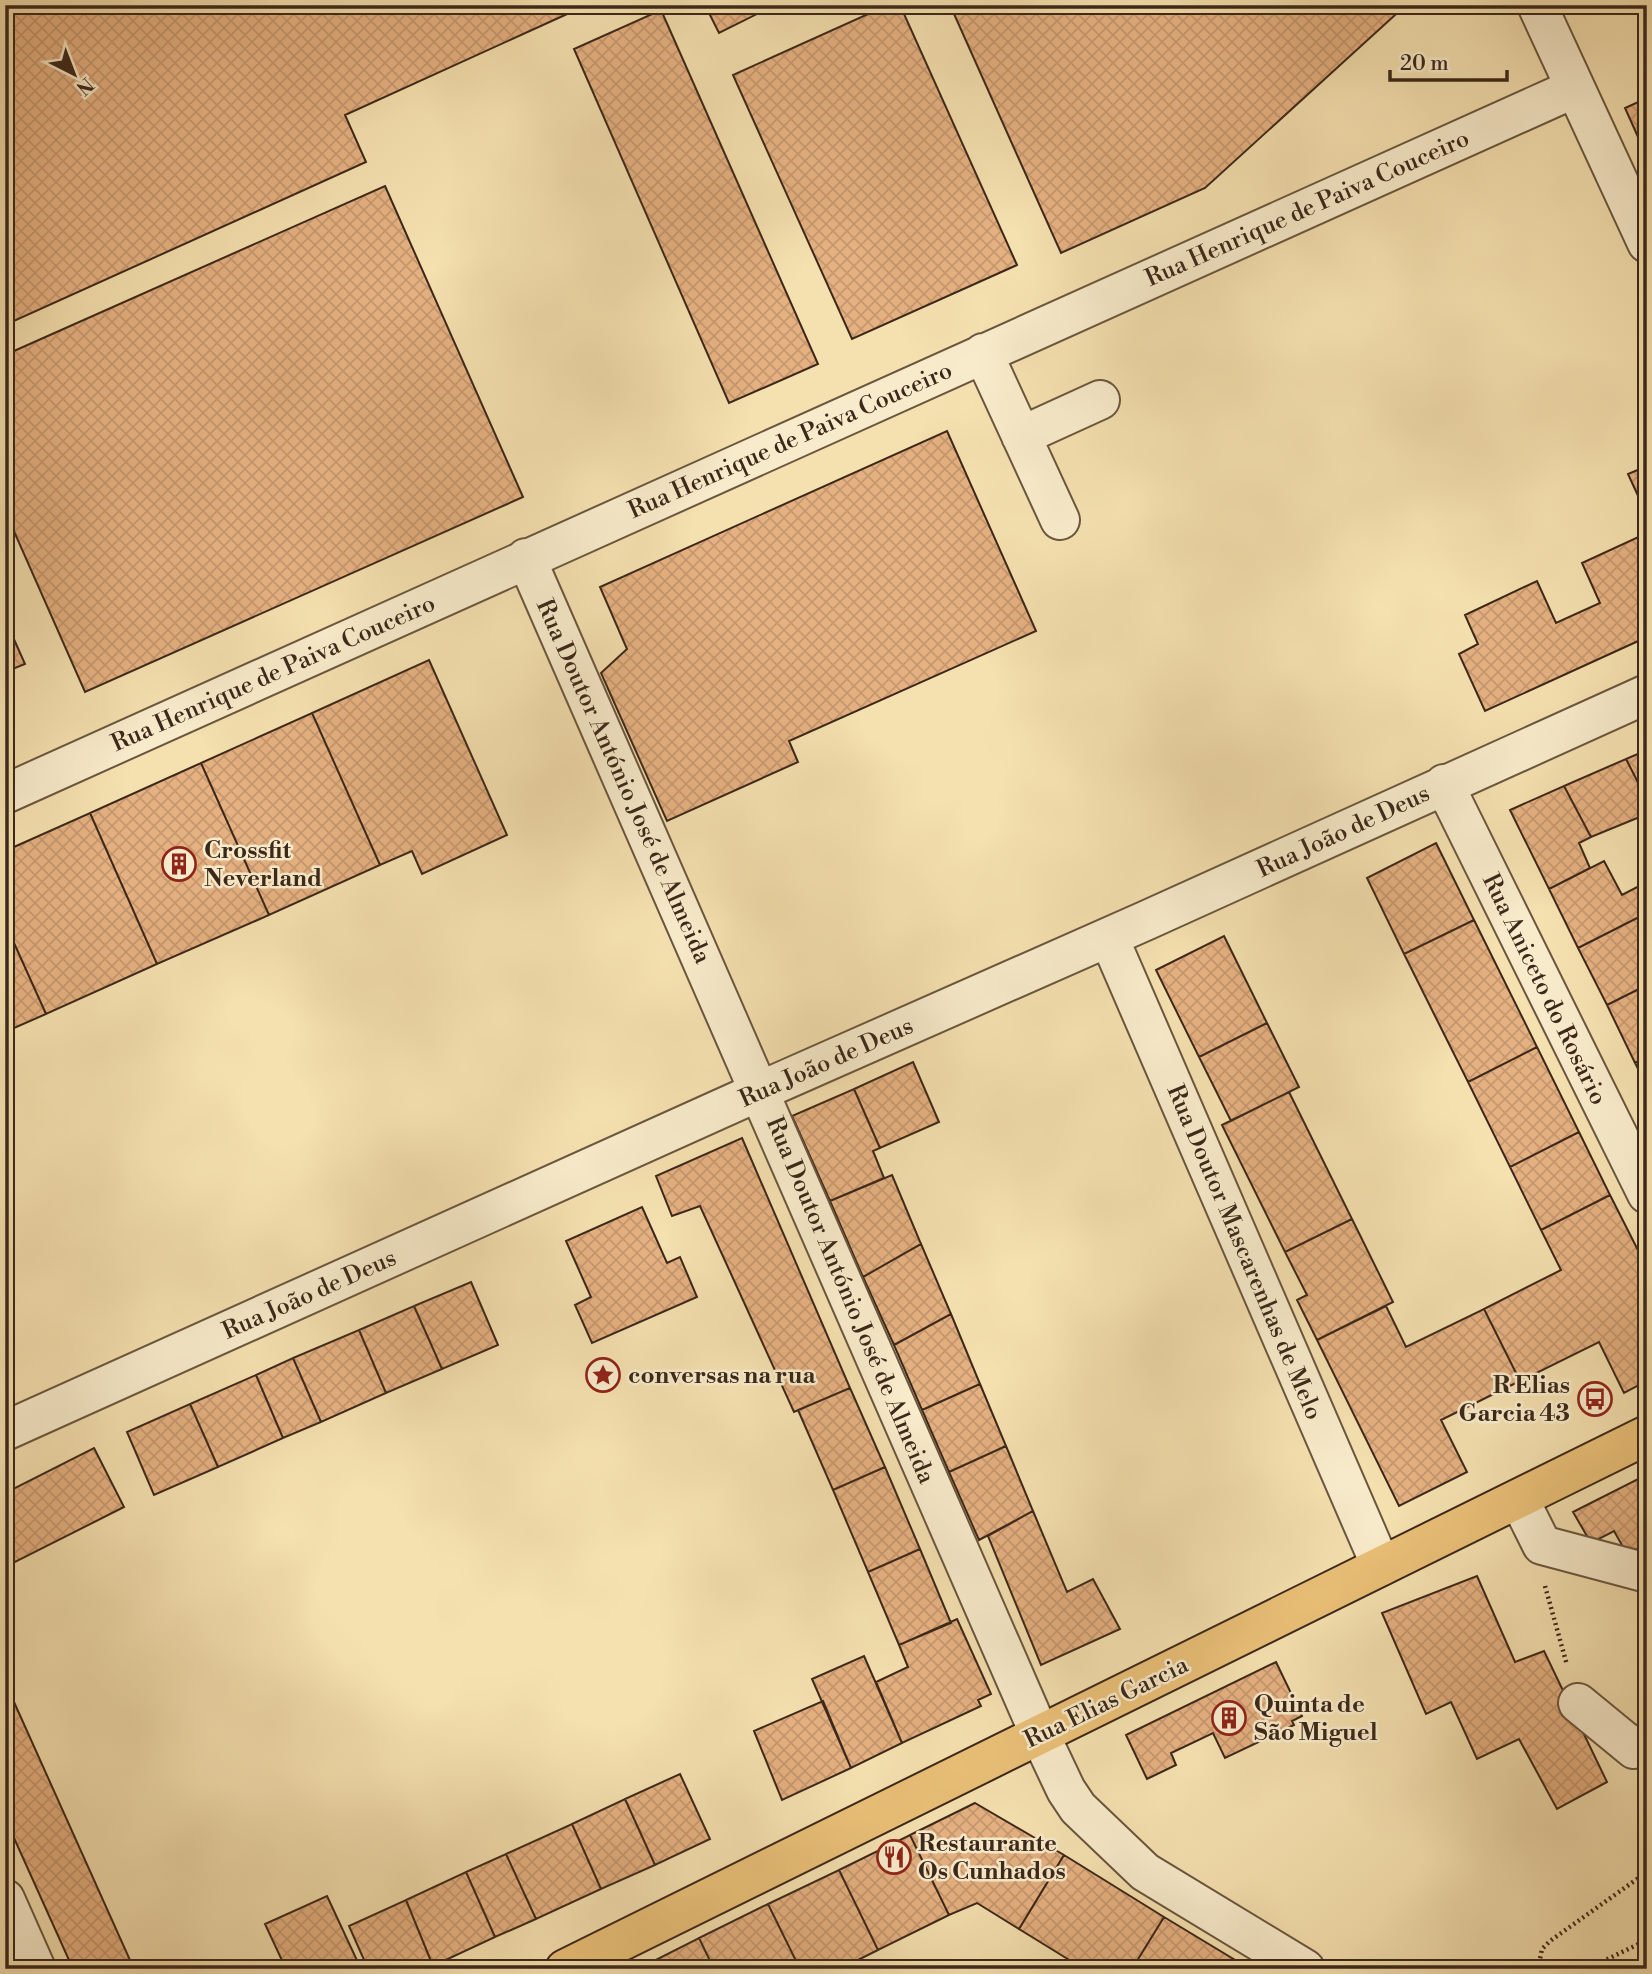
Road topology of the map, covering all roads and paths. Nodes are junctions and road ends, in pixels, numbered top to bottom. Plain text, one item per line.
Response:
1 (1536, 5) edge
2 (1575, 88) junction
3 (1644, 230) edge
4 (983, 353) junction
5 (1100, 400) dead end
6 (1021, 436) junction
7 (1060, 520) dead end
8 (526, 558) junction
9 (1647, 694) edge
10 (1444, 784) junction
11 (5, 794) edge
12 (1109, 937) junction
13 (760, 1091) junction
14 (1647, 1194) edge
15 (5, 1431) edge
16 (1647, 1434) edge
17 (1519, 1499) junction
18 (1542, 1545) junction
19 (1381, 1566) junction
20 (1647, 1573) edge
21 (1578, 1703) joint
22 (1040, 1735) junction
23 (1647, 1742) edge
24 (1647, 1872) edge
25 (5, 1899) edge
26 (1647, 1940) edge
27 (36, 1969) edge
28 (565, 1969) edge
29 (1305, 1969) edge
30 (1538, 1969) edge
31 (1587, 1969) edge

1 - 2 street
2 - 3 street
2 - 4 street, Rua Henrique de Paiva Couceiro
4 - 6 street
4 - 8 street, Rua Henrique de Paiva Couceiro
5 - 6 street
6 - 7 street
8 - 11 street, Rua Henrique de Paiva Couceiro
8 - 13 street, Rua Doutor António José de Almeida
9 - 10 street, Rua João de Deus
10 - 12 street, Rua João de Deus
10 - 14 street, Rua Aniceto do Rosário
12 - 13 street, Rua João de Deus
12 - 19 street, Rua Doutor Mascarenhas de Melo
13 - 15 street, Rua João de Deus
13 - 22 street, Rua Doutor António José de Almeida
16 - 17 main road, Rua Elias Garcia
17 - 18 street
17 - 19 main road, Rua Elias Garcia
18 - 20 street
18 - 21 path
19 - 22 main road, Rua Elias Garcia
21 - 23 street
22 - 28 main road, Rua Elias Garcia
22 - 29 street, Rua Doutor António José de Almeida
24 - 30 path
25 - 27 street
26 - 31 path

